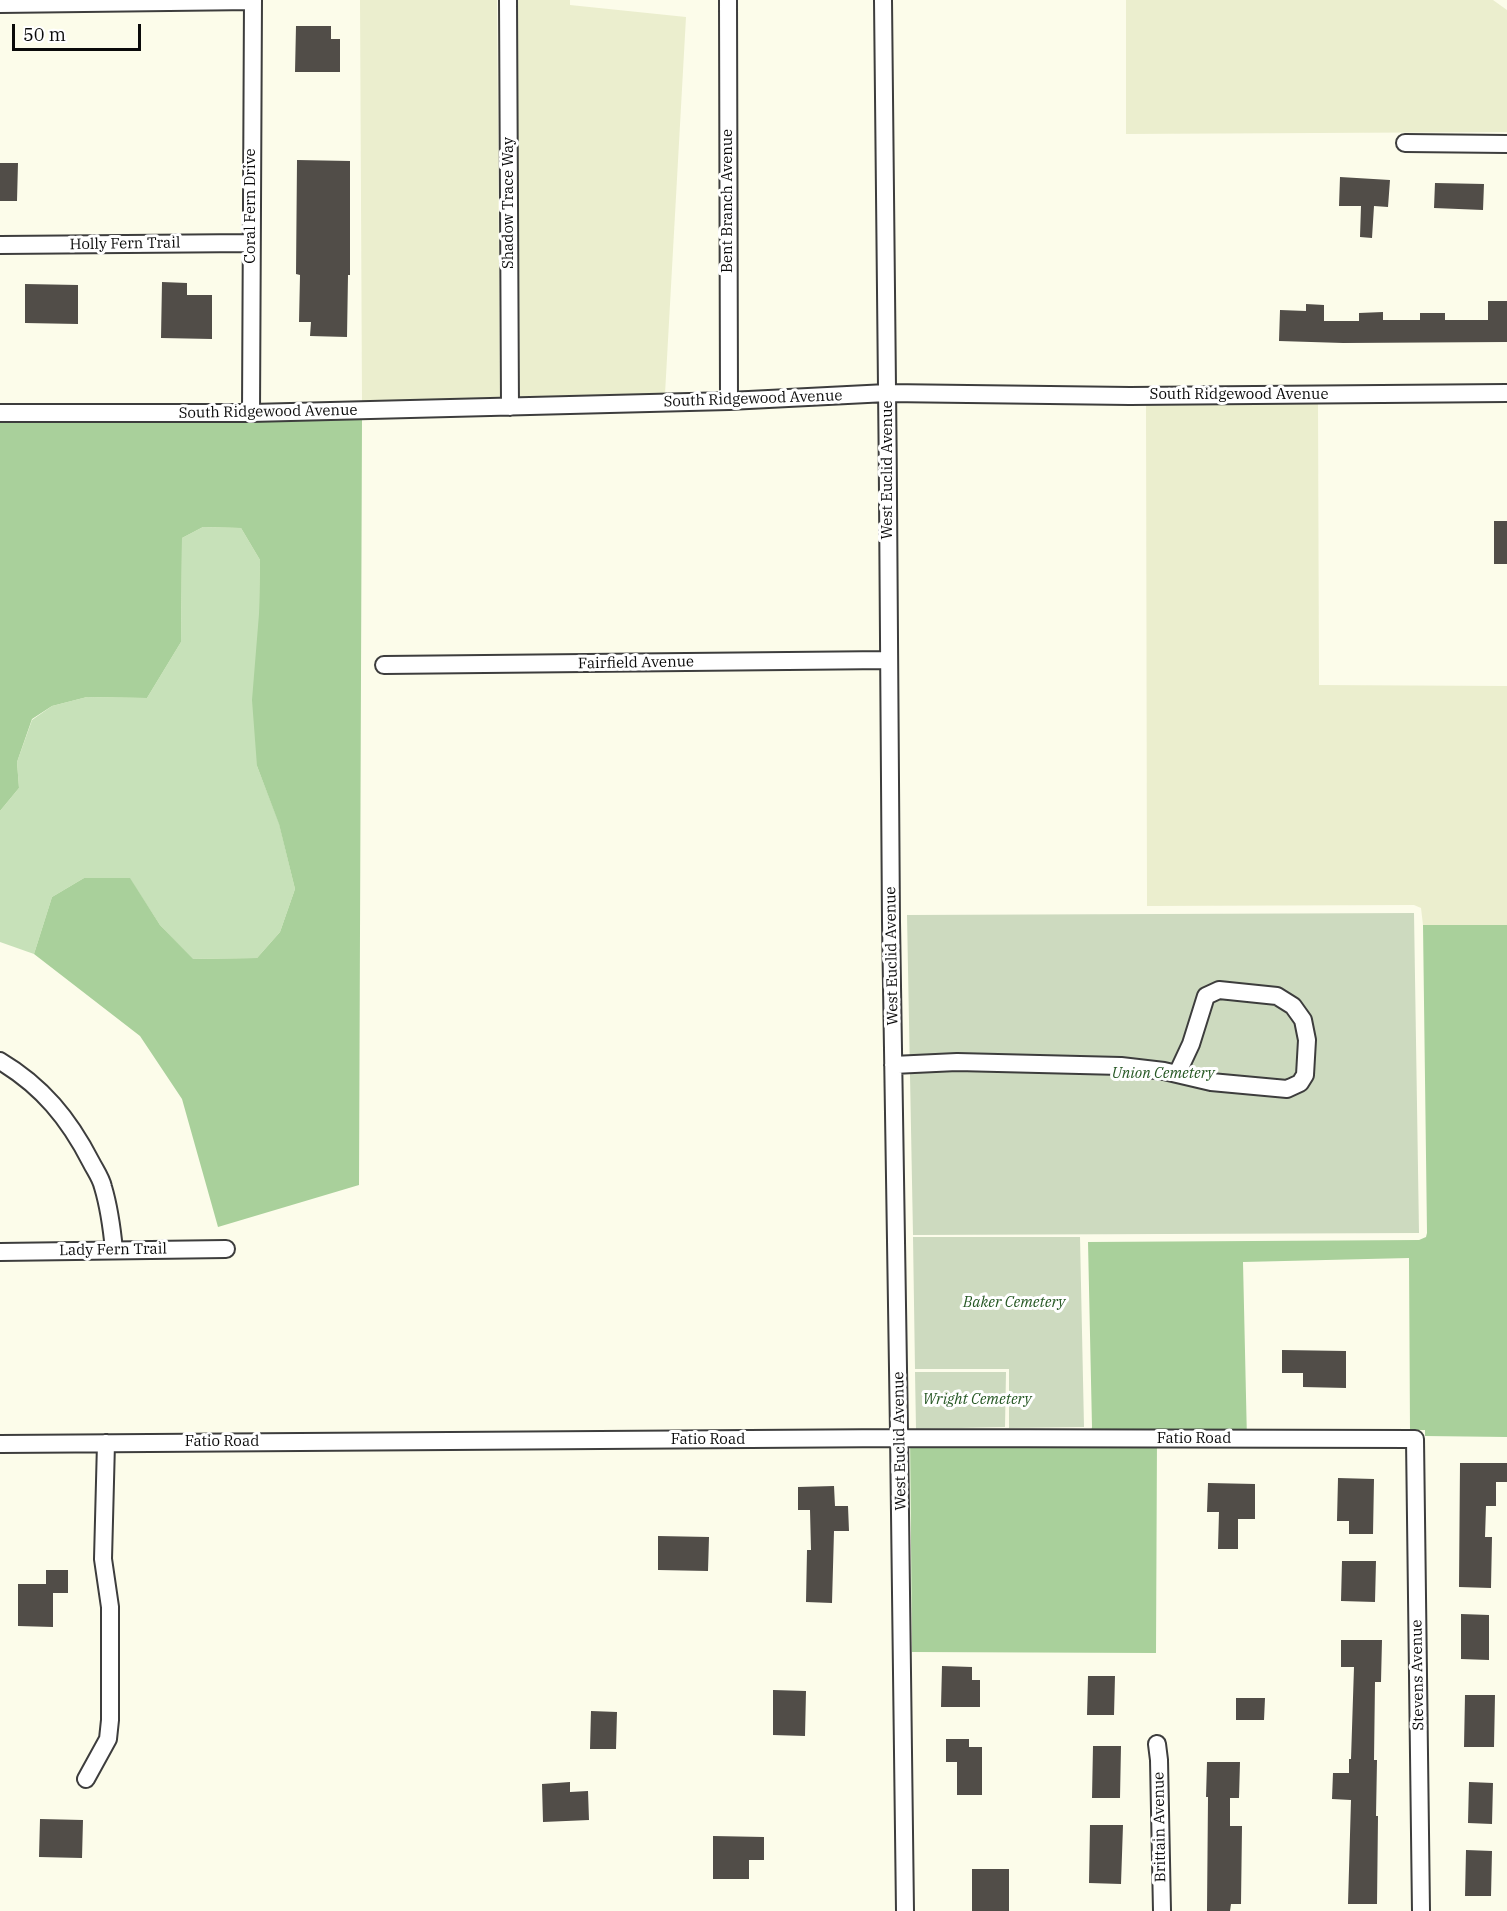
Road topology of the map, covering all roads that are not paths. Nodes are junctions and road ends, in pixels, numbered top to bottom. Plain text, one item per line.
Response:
1 (253, 0) edge
2 (508, 0) edge
3 (728, 0) edge
4 (883, 0) edge
5 (0, 4) edge
6 (1405, 143) dead end
7 (1507, 144) edge
8 (250, 243) junction
9 (0, 245) edge
10 (887, 393) junction
11 (1507, 393) edge
12 (729, 401) junction
13 (510, 407) junction
14 (0, 413) edge
15 (251, 413) junction
16 (888, 660) junction
17 (384, 665) dead end
18 (0, 1061) edge
19 (893, 1065) junction
20 (1177, 1074) junction
21 (226, 1249) dead end
22 (114, 1250) junction
23 (0, 1252) edge
24 (900, 1438) junction
25 (1415, 1439) joint
26 (106, 1443) junction
27 (0, 1444) edge
28 (1157, 1744) dead end
29 (86, 1779) dead end
30 (905, 1911) edge
31 (1162, 1911) edge
32 (1420, 1911) edge

1 - 5 street
1 - 8 street, Coral Fern Drive
2 - 13 street, Shadow Trace Way
3 - 12 street, Bent Branch Avenue
4 - 10 street, West Euclid Avenue
6 - 7 street
8 - 9 street, Holly Fern Trail
8 - 15 street, Coral Fern Drive
10 - 11 street, South Ridgewood Avenue
10 - 12 street, South Ridgewood Avenue
10 - 16 street, West Euclid Avenue
12 - 13 street, South Ridgewood Avenue
13 - 15 street, South Ridgewood Avenue
14 - 15 street, South Ridgewood Avenue
16 - 17 street, Fairfield Avenue
16 - 19 street, West Euclid Avenue
18 - 22 street
19 - 20 street
19 - 24 street, West Euclid Avenue
20 - 20 street
21 - 22 street, Lady Fern Trail
22 - 23 street, Lady Fern Trail
24 - 25 street, Fatio Road
24 - 26 street, Fatio Road
24 - 30 street, West Euclid Avenue
25 - 32 street, Stevens Avenue
26 - 27 street, Fatio Road
26 - 29 street
28 - 31 street, Brittain Avenue

